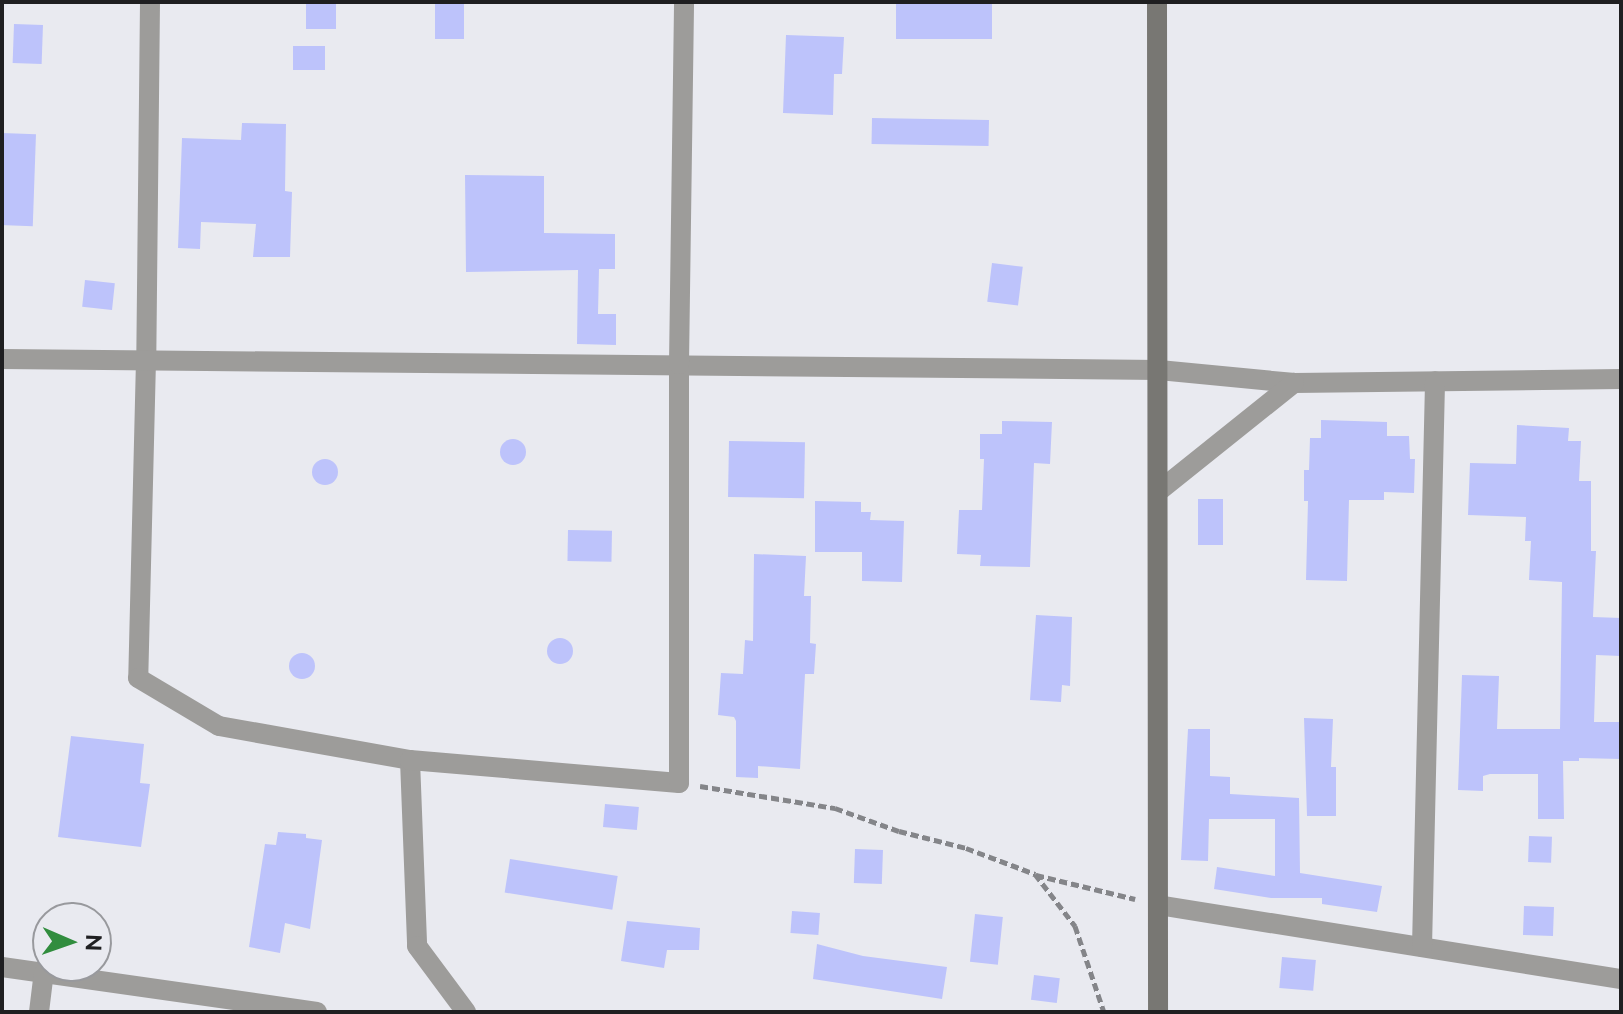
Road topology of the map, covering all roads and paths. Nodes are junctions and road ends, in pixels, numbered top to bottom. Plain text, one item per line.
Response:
1 (150, 2) edge
2 (684, 2) edge
3 (1157, 2) edge
4 (2, 359) edge
5 (146, 360) junction
6 (679, 364) junction
7 (1159, 370) junction
8 (1621, 379) edge
9 (1435, 381) junction
10 (1294, 383) junction
11 (1159, 491) junction
12 (410, 760) junction
13 (679, 783) junction
14 (1035, 874) junction
15 (1158, 905) junction
16 (1422, 947) junction
17 (2, 967) edge
18 (32, 971) edge
19 (1621, 979) edge
20 (43, 982) edge
21 (107, 982) edge
22 (39, 1012) edge
23 (317, 1012) edge
24 (466, 1012) edge
25 (1104, 1012) edge
26 (1158, 1012) edge

1 - 5 street
2 - 6 street
3 - 7 main road
4 - 5 street
5 - 6 street
5 - 12 street
6 - 7 street
6 - 13 street
7 - 10 street
7 - 11 main road
8 - 9 street
9 - 10 street
9 - 16 street
10 - 11 street
11 - 15 main road
12 - 13 street
12 - 24 street
13 - 14 path
14 - 15 path
14 - 25 path
15 - 16 street
15 - 26 main road
16 - 19 street
17 - 18 street
20 - 22 street
21 - 23 street

